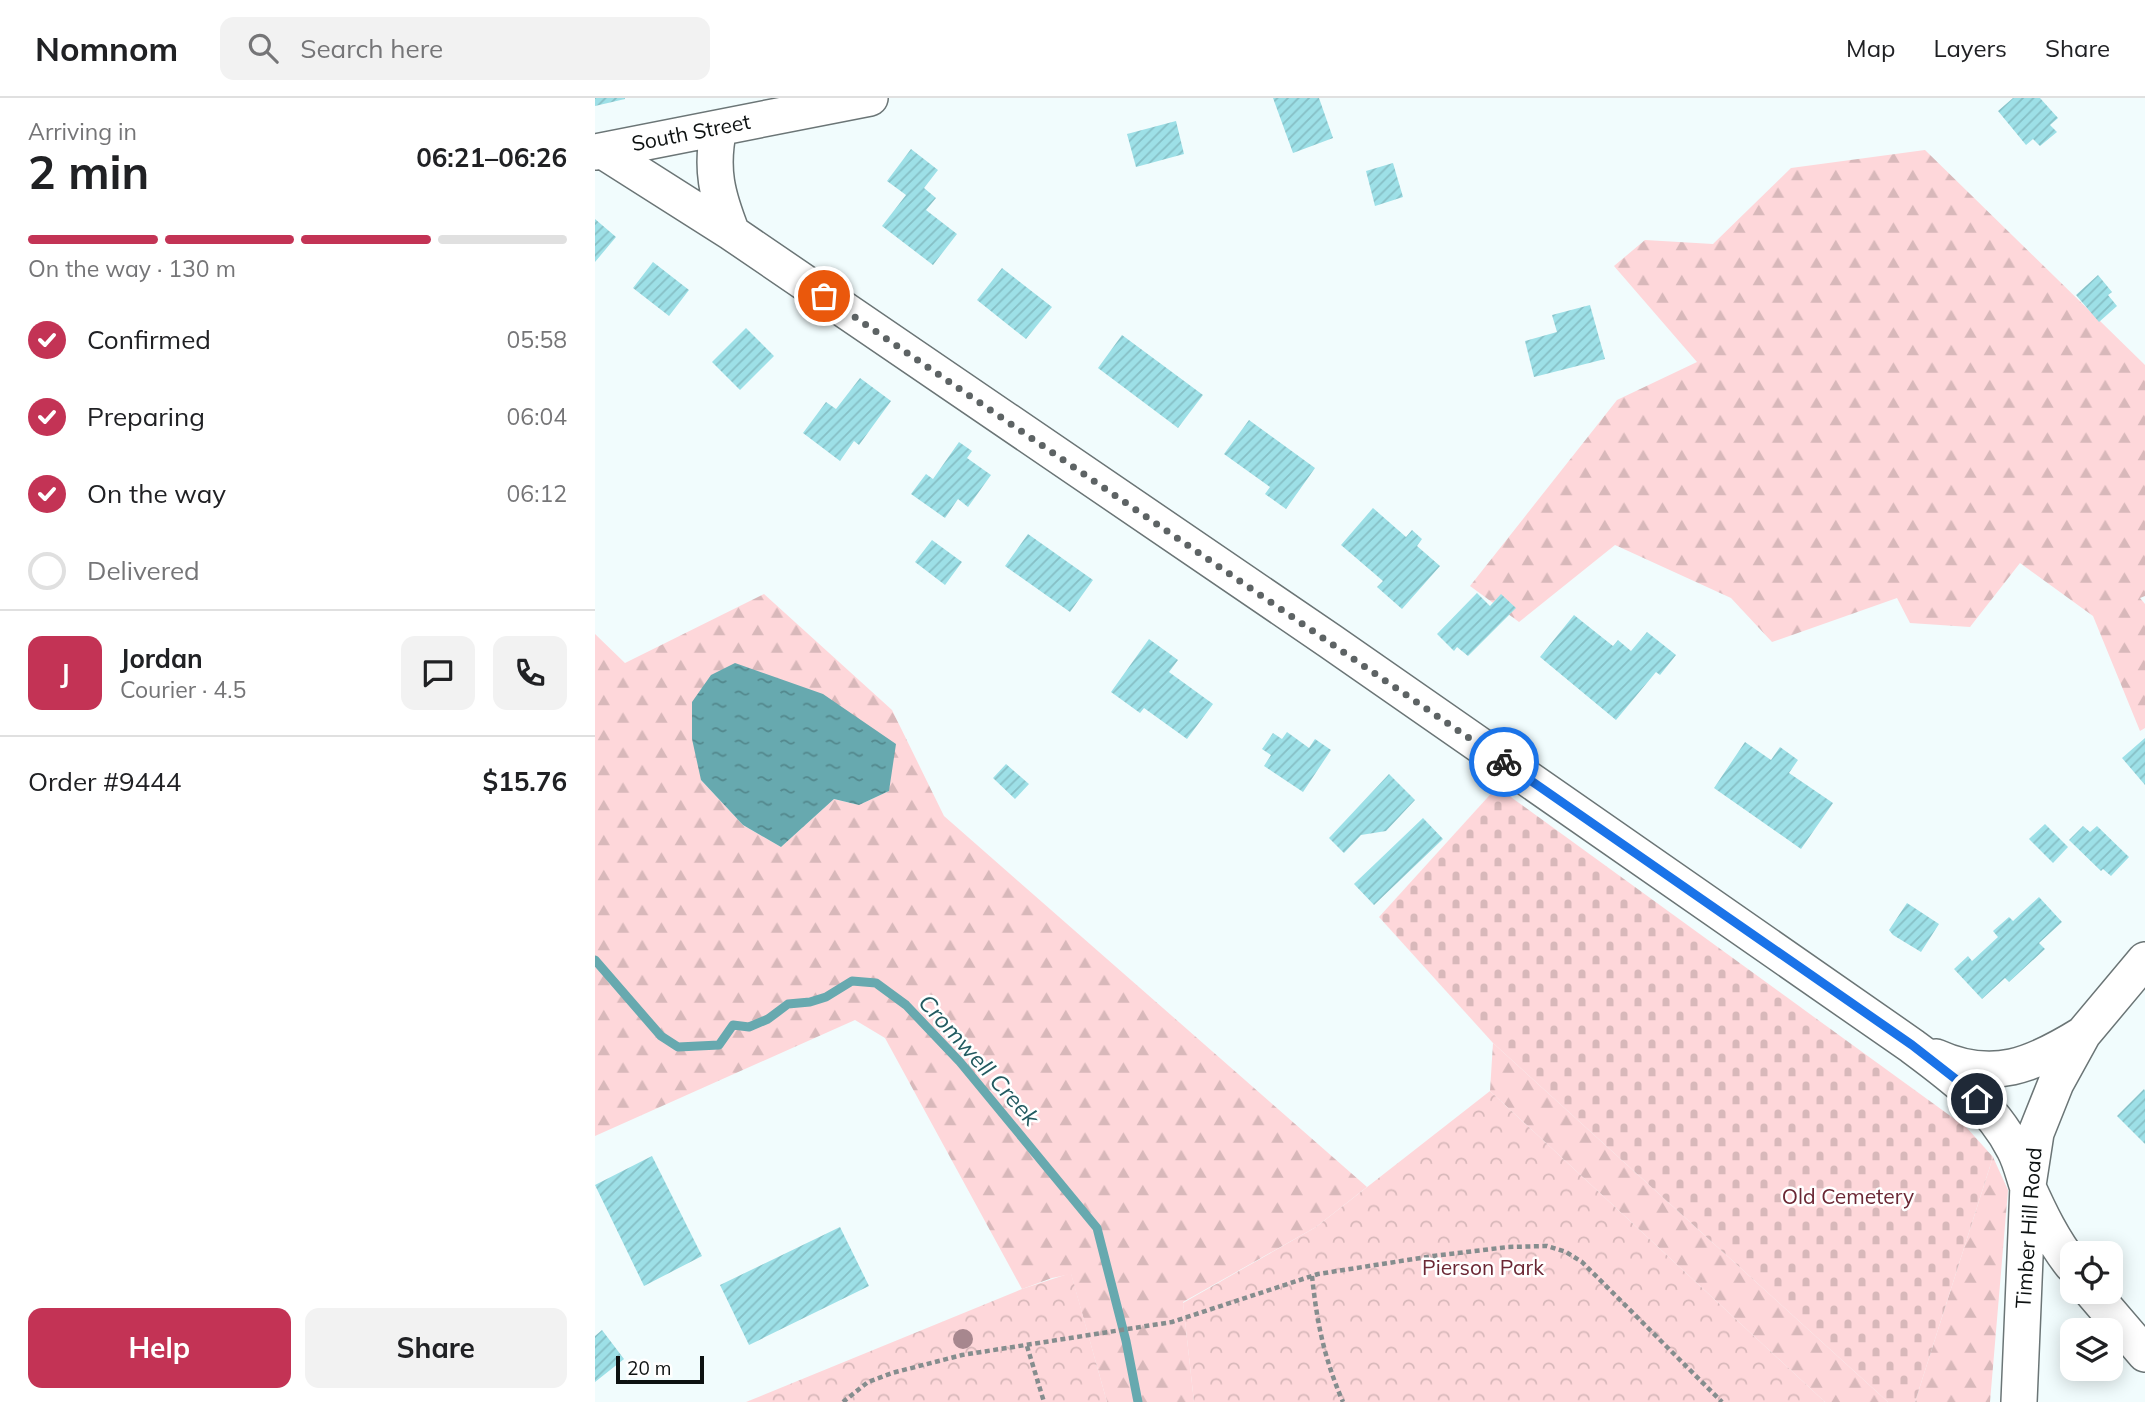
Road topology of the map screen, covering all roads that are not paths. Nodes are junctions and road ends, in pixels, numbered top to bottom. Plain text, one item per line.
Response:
1 (870, 98) edge
2 (719, 128) junction
3 (599, 151) edge
4 (732, 233) junction
5 (2145, 960) edge
6 (2083, 1034) junction
7 (1912, 1045) junction
8 (2028, 1185) junction
9 (2060, 1249) edge
10 (2102, 1304) edge
11 (2145, 1354) edge
12 (2019, 1402) edge

1 - 2 street, South Street
2 - 3 street, South Street
2 - 4 street
3 - 4 street
4 - 7 street
5 - 6 street, Timber Hill Road
6 - 7 street
6 - 8 street, Timber Hill Road
7 - 8 street
8 - 9 street
8 - 12 street, Timber Hill Road
10 - 11 street

